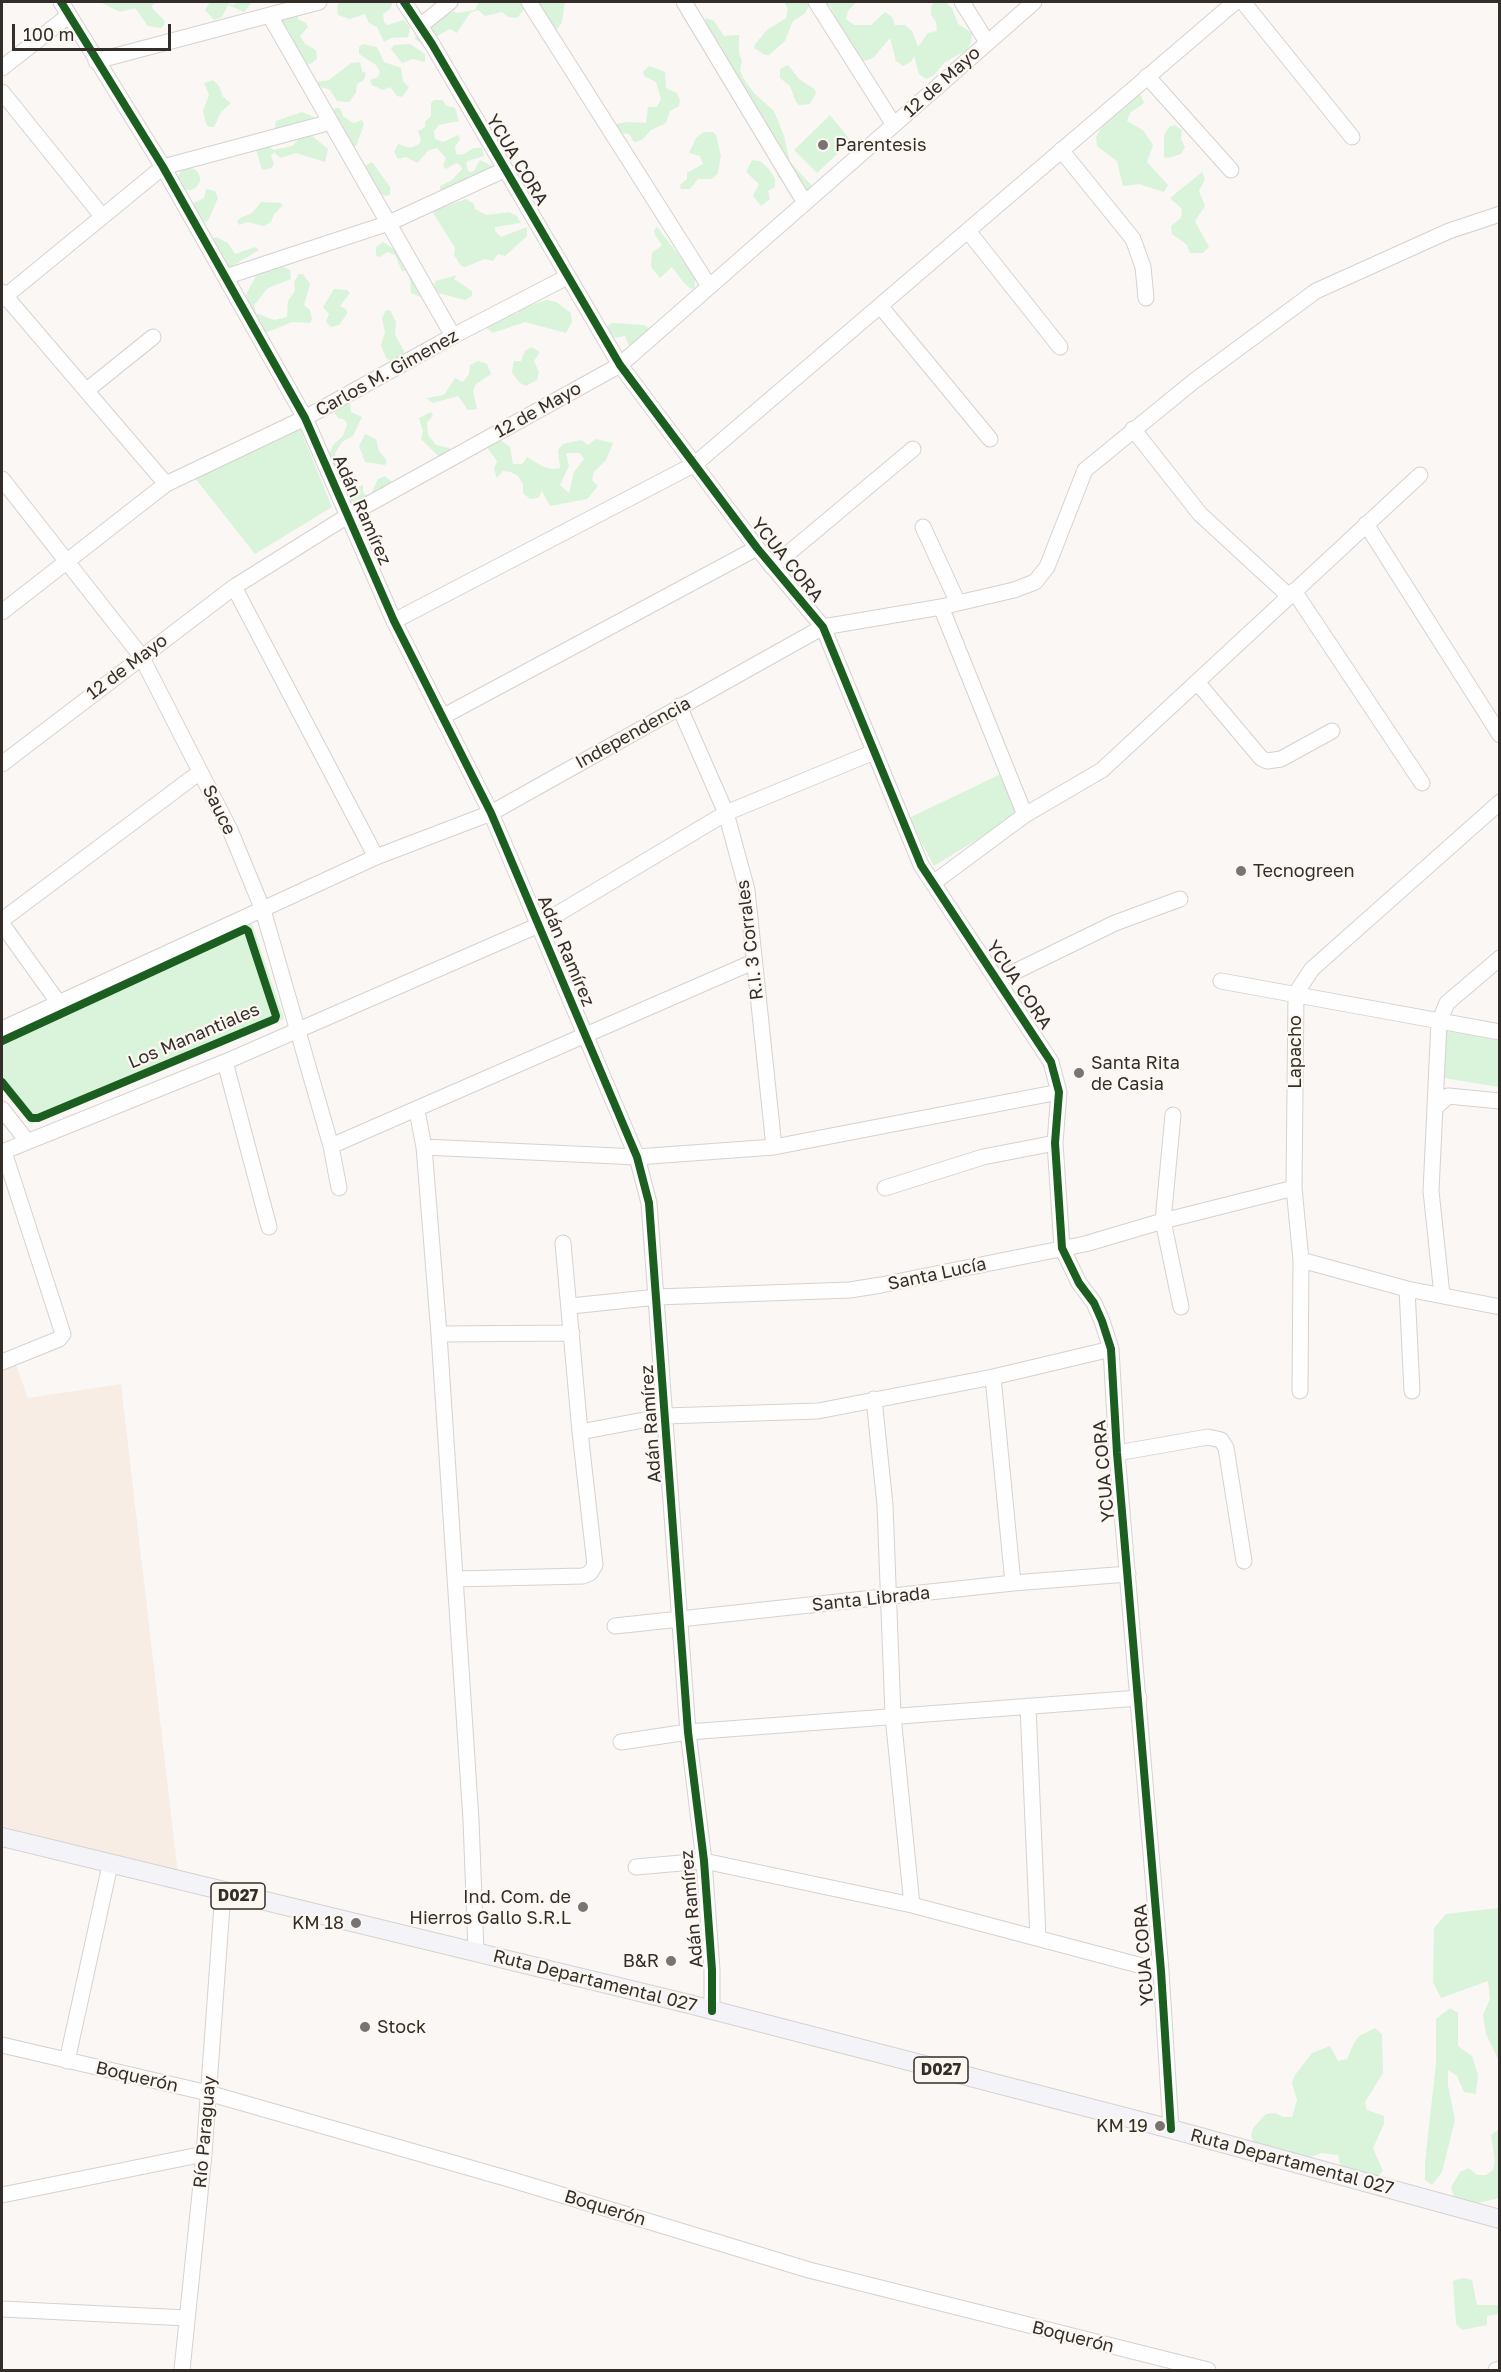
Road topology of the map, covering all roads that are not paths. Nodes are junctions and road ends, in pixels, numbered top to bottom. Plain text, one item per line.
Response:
1 (61, 2) edge
2 (319, 2) edge
3 (404, 2) edge
4 (450, 2) edge
5 (529, 2) edge
6 (684, 2) edge
7 (816, 2) edge
8 (962, 2) edge
9 (1034, 2) edge
10 (1235, 2) edge
11 (1243, 2) edge
12 (69, 16) junction
13 (270, 16) junction
14 (420, 26) junction
15 (987, 42) junction
16 (96, 61) junction
17 (2, 68) edge
18 (1148, 76) junction
19 (2, 92) edge
20 (331, 122) junction
21 (894, 125) junction
22 (1352, 137) dead end
23 (1061, 150) junction
24 (164, 167) junction
25 (504, 170) junction
26 (1231, 170) dead end
27 (805, 203) junction
28 (102, 216) junction
29 (1499, 217) edge
30 (389, 223) junction
31 (968, 231) junction
32 (567, 277) junction
33 (225, 278) junction
34 (710, 286) junction
35 (3, 296) edge
36 (1146, 298) dead end
37 (881, 307) junction
38 (453, 336) junction
39 (153, 337) dead end
40 (1060, 346) dead end
41 (620, 365) junction
42 (87, 390) junction
43 (305, 418) junction
44 (1134, 429) junction
45 (990, 439) dead end
46 (913, 449) dead end
47 (694, 464) junction
48 (1420, 475) dead end
49 (2, 479) edge
50 (166, 484) junction
51 (349, 515) junction
52 (1366, 524) junction
53 (923, 527) dead end
54 (757, 548) junction
55 (67, 560) junction
56 (772, 567) junction
57 (234, 587) junction
58 (1291, 593) junction
59 (958, 603) junction
60 (941, 607) junction
61 (2, 612) edge
62 (394, 621) junction
63 (823, 627) junction
64 (141, 656) junction
65 (1197, 682) junction
66 (680, 706) junction
67 (442, 717) junction
68 (1332, 731) dead end
69 (1500, 735) edge
70 (873, 752) junction
71 (2, 764) edge
72 (200, 772) junction
73 (1422, 783) dead end
74 (1500, 802) edge
75 (491, 813) junction
76 (726, 813) junction
77 (1025, 815) junction
78 (376, 856) junction
79 (933, 883) junction
80 (1180, 899) dead end
81 (263, 910) junction
82 (2, 922) edge
83 (539, 925) junction
84 (1500, 958) edge
85 (753, 962) junction
86 (998, 980) junction
87 (1221, 981) dead end
88 (1296, 993) junction
89 (58, 1002) junction
90 (1439, 1022) junction
91 (2, 1029) edge
92 (298, 1030) junction
93 (1500, 1032) edge
94 (585, 1036) junction
95 (225, 1062) junction
96 (1059, 1092) junction
97 (1500, 1101) edge
98 (1435, 1108) junction
99 (2, 1109) edge
100 (417, 1111) junction
101 (1173, 1115) dead end
102 (27, 1141) junction
103 (1055, 1143) junction
104 (332, 1146) junction
105 (424, 1147) junction
106 (774, 1147) junction
107 (3, 1152) edge
108 (637, 1157) junction
109 (339, 1188) dead end
110 (885, 1188) dead end
111 (1294, 1188) junction
112 (1163, 1221) junction
113 (269, 1227) dead end
114 (563, 1243) dead end
115 (1062, 1248) junction
116 (1301, 1260) junction
117 (1407, 1288) junction
118 (1442, 1295) junction
119 (657, 1297) junction
120 (571, 1306) junction
121 (1181, 1307) dead end
122 (1500, 1307) edge
123 (572, 1333) junction
124 (439, 1334) junction
125 (1111, 1349) junction
126 (2, 1362) edge
127 (993, 1377) junction
128 (1300, 1391) dead end
129 (1412, 1391) dead end
130 (874, 1399) junction
131 (665, 1416) junction
132 (580, 1432) junction
133 (1117, 1453) junction
134 (1244, 1561) dead end
135 (1128, 1574) junction
136 (455, 1579) junction
137 (1013, 1583) junction
138 (889, 1598) junction
139 (679, 1617) junction
140 (615, 1626) dead end
141 (1138, 1698) junction
142 (1028, 1706) junction
143 (893, 1716) junction
144 (688, 1732) junction
145 (621, 1742) dead end
146 (2, 1837) edge
147 (704, 1862) junction
148 (110, 1865) junction
149 (636, 1867) dead end
150 (223, 1892) junction
151 (912, 1905) junction
152 (1038, 1938) junction
153 (476, 1951) junction
154 (1161, 1971) junction
155 (712, 2011) junction
156 (2, 2045) edge
157 (67, 2061) junction
158 (208, 2093) junction
159 (1171, 2129) junction
160 (204, 2154) junction
161 (2, 2195) edge
162 (1500, 2219) edge
163 (2, 2309) edge
164 (187, 2318) junction
165 (183, 2370) edge
166 (1208, 2370) edge

1 - 12 street, Adán Ramírez
2 - 13 street
3 - 14 street, YCUA CORA
4 - 14 street
5 - 34 street
6 - 27 street
7 - 21 street
8 - 15 street
9 - 15 street, 12 de Mayo
10 - 18 street
11 - 22 street
12 - 16 street, Adán Ramírez
12 - 17 street
13 - 16 street
13 - 20 street
14 - 25 street, YCUA CORA
15 - 21 street, 12 de Mayo
16 - 24 street, Adán Ramírez
18 - 23 street
18 - 26 street
19 - 28 street
20 - 24 street
20 - 30 street
21 - 27 street, 12 de Mayo
23 - 31 street
23 - 36 street
24 - 28 street
24 - 33 street, Adán Ramírez
25 - 30 street
25 - 32 street, YCUA CORA
27 - 34 street, 12 de Mayo
28 - 35 street
29 - 44 street, Independencia
30 - 33 street
30 - 38 street
31 - 37 street
31 - 40 street
32 - 38 street, Carlos M. Gimenez
32 - 41 street, YCUA CORA
33 - 43 street, Adán Ramírez
34 - 41 street, 12 de Mayo
35 - 42 street
37 - 45 street
37 - 47 street
38 - 43 street, Carlos M. Gimenez
39 - 42 street
41 - 47 street, YCUA CORA
41 - 51 street, 12 de Mayo
42 - 50 street
43 - 50 street, Carlos M. Gimenez
43 - 51 street, Adán Ramírez
44 - 58 street
44 - 59 street, Independencia
46 - 56 street
47 - 54 street, YCUA CORA
47 - 62 street
48 - 52 street
49 - 55 street, Sauce
50 - 55 street, Carlos M. Gimenez
51 - 57 street, 12 de Mayo
51 - 62 street, Adán Ramírez
52 - 58 street
52 - 69 street
53 - 59 street
54 - 56 street, YCUA CORA
54 - 67 street
55 - 61 street, Carlos M. Gimenez
55 - 64 street, Sauce
56 - 63 street, YCUA CORA
57 - 64 street, 12 de Mayo
57 - 78 street
58 - 65 street
58 - 73 street
59 - 60 street, Independencia
60 - 63 street, Independencia
60 - 77 street
62 - 67 street, Adán Ramírez
63 - 66 street, Independencia
63 - 70 street, YCUA CORA
64 - 71 street, 12 de Mayo
64 - 72 street, Sauce
65 - 68 street
65 - 77 street
66 - 75 street, Independencia
66 - 76 street, R.I. 3 Corrales
67 - 75 street, Adán Ramírez
70 - 76 street
70 - 79 street, YCUA CORA
72 - 81 street, Sauce
72 - 82 street
74 - 88 street, Lapacho
75 - 78 street, Independencia
75 - 83 street, Adán Ramírez
76 - 83 street
76 - 85 street, R.I. 3 Corrales
77 - 79 street
78 - 81 street, Independencia
79 - 86 street, YCUA CORA
80 - 86 street
81 - 89 street, Independencia
81 - 92 street, Sauce
82 - 89 street
83 - 92 street
83 - 94 street, Adán Ramírez
84 - 90 street
85 - 94 street
85 - 106 street, R.I. 3 Corrales
86 - 96 street, YCUA CORA
87 - 88 street
88 - 90 street
88 - 111 street, Lapacho
89 - 91 street, Independencia
90 - 93 street
90 - 98 street
92 - 95 street
92 - 104 street, Sauce
94 - 100 street
94 - 108 street, Adán Ramírez
95 - 102 street
95 - 113 street
96 - 103 street, YCUA CORA
96 - 106 street
97 - 98 street
98 - 118 street
99 - 102 street
100 - 104 street
100 - 105 street
101 - 112 street
102 - 107 street
103 - 110 street
103 - 115 street, YCUA CORA
104 - 109 street, Sauce
105 - 108 street
105 - 124 street
106 - 108 street
107 - 126 street
108 - 119 street, Adán Ramírez
111 - 112 street, Santa Lucía
111 - 116 street, Lapacho
112 - 115 street, Santa Lucía
112 - 121 street
114 - 120 street
115 - 119 street, Santa Lucía
115 - 125 street, YCUA CORA
116 - 117 street
116 - 128 street, Lapacho
117 - 118 street
117 - 129 street
118 - 122 street
119 - 120 street, Santa Lucía
119 - 131 street, Adán Ramírez
120 - 123 street
123 - 124 street
123 - 132 street
124 - 136 street
125 - 127 street
125 - 133 street, YCUA CORA
127 - 130 street
127 - 137 street
130 - 131 street
130 - 138 street
131 - 132 street
131 - 139 street, Adán Ramírez
132 - 136 street
133 - 134 street
133 - 135 street, YCUA CORA
135 - 137 street, Santa Librada
135 - 141 street, YCUA CORA
136 - 153 street
137 - 138 street, Santa Librada
138 - 139 street, Santa Librada
138 - 143 street
139 - 140 street, Santa Librada
139 - 144 street, Adán Ramírez
141 - 142 street
141 - 154 street, YCUA CORA
142 - 143 street
142 - 152 street
143 - 144 street
143 - 151 street
144 - 145 street
144 - 147 street, Adán Ramírez
146 - 148 main road, Ruta Departamental 027 / D027
147 - 149 street
147 - 151 street
147 - 155 street, Adán Ramírez
148 - 150 main road, Ruta Departamental 027 / D027
148 - 157 street
150 - 153 main road, Ruta Departamental 027 / D027
150 - 158 street, Río Paraguay
151 - 152 street
152 - 154 street
153 - 155 main road, Ruta Departamental 027 / D027
154 - 159 street, YCUA CORA
155 - 159 main road, Ruta Departamental 027 / D027
156 - 157 street, Boquerón
157 - 158 street, Boquerón
158 - 160 street, Río Paraguay
158 - 166 street, Boquerón
159 - 162 main road, Ruta Departamental 027 / D027
160 - 161 street
160 - 164 street, Río Paraguay
163 - 164 street
164 - 165 street, Río Paraguay

